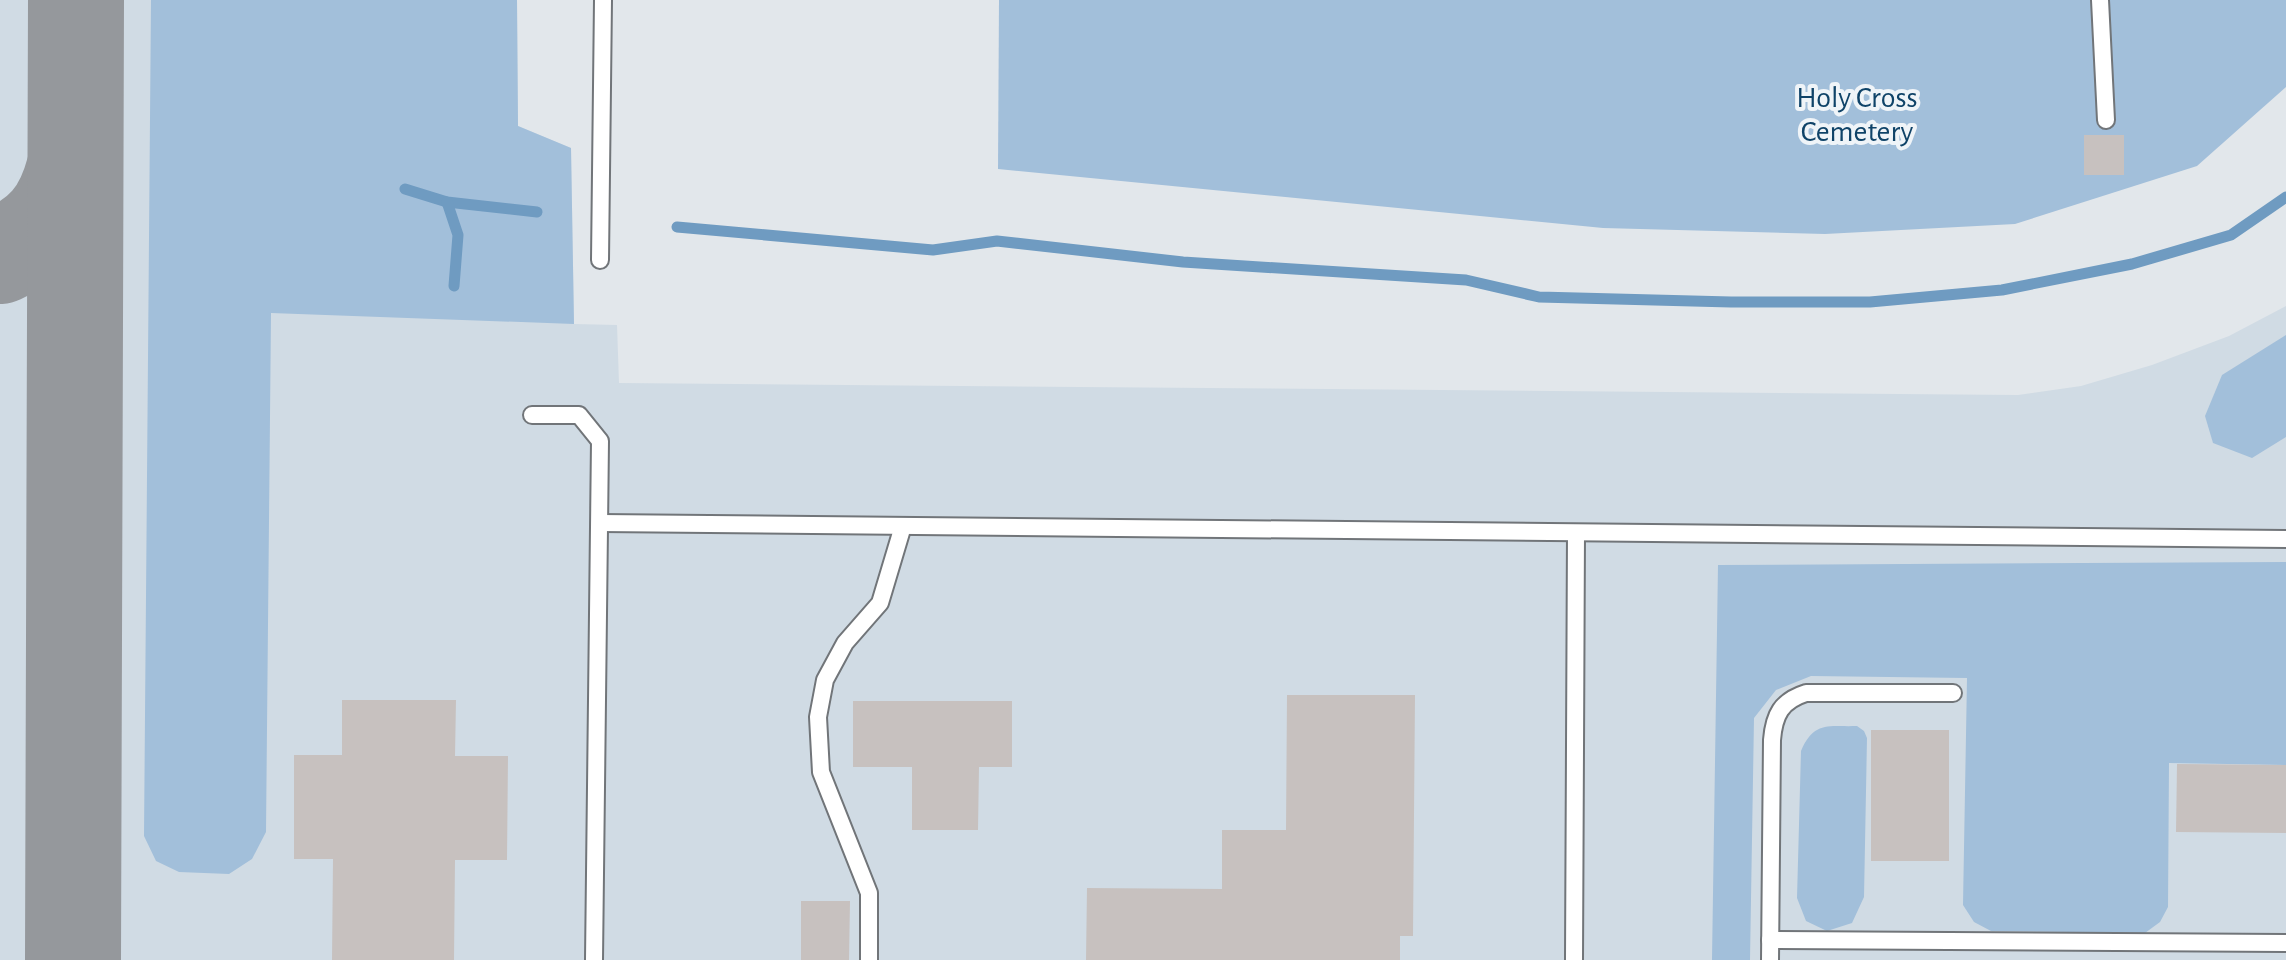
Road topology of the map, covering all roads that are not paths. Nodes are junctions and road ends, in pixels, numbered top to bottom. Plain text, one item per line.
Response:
1 (603, 0) edge
2 (2100, 0) edge
3 (2106, 120) dead end
4 (600, 260) dead end
5 (532, 415) dead end
6 (600, 523) junction
7 (903, 526) junction
8 (1576, 533) junction
9 (2286, 539) edge
10 (1953, 693) dead end
11 (1770, 940) junction
12 (2286, 943) edge
13 (594, 960) edge
14 (869, 960) edge
15 (1574, 960) edge
16 (1770, 960) edge

1 - 4 lane
2 - 3 lane
5 - 6 lane
6 - 7 lane
6 - 13 lane
7 - 8 lane
7 - 14 lane
8 - 9 lane
8 - 15 lane
10 - 11 lane
11 - 12 lane
11 - 16 lane

